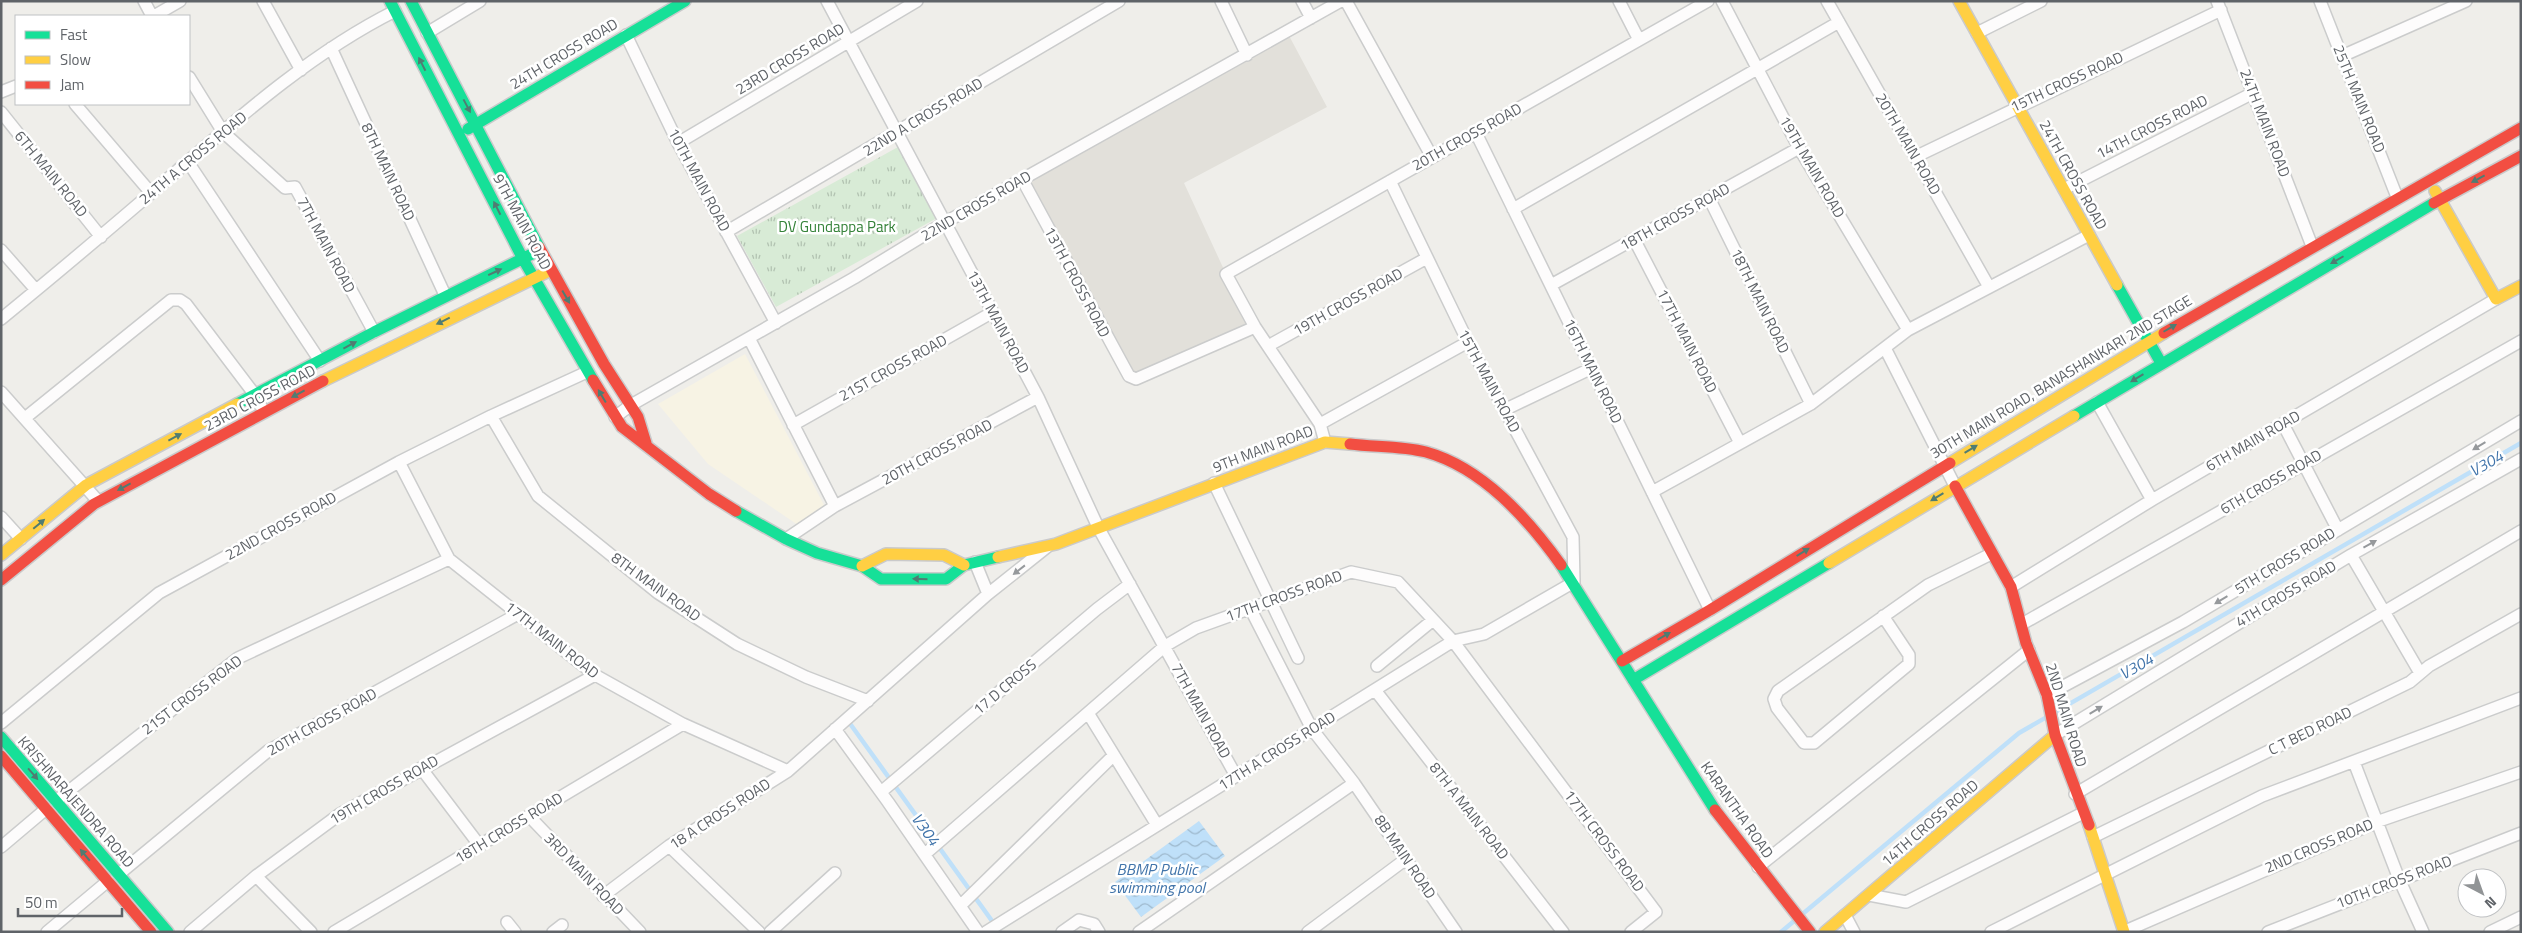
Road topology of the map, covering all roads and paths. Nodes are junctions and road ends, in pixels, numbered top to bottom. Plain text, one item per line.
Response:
1 (144, 1) edge
2 (180, 1) edge
3 (263, 1) edge
4 (411, 1) edge
5 (480, 1) edge
6 (685, 1) edge
7 (827, 1) edge
8 (918, 1) edge
9 (1118, 1) edge
10 (1221, 1) edge
11 (1302, 1) edge
12 (1341, 1) edge
13 (1346, 1) edge
14 (1619, 1) edge
15 (1708, 1) edge
16 (1722, 1) edge
17 (1827, 1) edge
18 (1959, 1) edge
19 (2041, 1) edge
20 (2320, 1) edge
21 (2466, 1) edge
22 (2219, 5) edge
23 (392, 6) edge
24 (152, 15) edge
25 (155, 15) edge
26 (1311, 18) junction
27 (1839, 22) junction
28 (427, 33) junction
29 (1977, 33) junction
30 (626, 35) junction
31 (1639, 40) junction
32 (848, 42) junction
33 (331, 48) junction
34 (1247, 55) junction
35 (2342, 56) junction
36 (301, 70) junction
37 (1757, 70) junction
38 (190, 79) edge
39 (15, 86) edge
40 (1, 92) edge
41 (2253, 93) junction
42 (77, 105) edge
43 (2017, 106) junction
44 (1, 112) edge
45 (476, 124) junction
46 (2521, 128) edge
47 (223, 132) junction
48 (897, 132) junction
49 (1476, 132) junction
50 (458, 134) junction
51 (678, 143) junction
52 (1799, 148) junction
53 (2521, 156) edge
54 (1432, 157) junction
55 (1915, 157) junction
56 (188, 162) junction
57 (1022, 179) junction
58 (2428, 180) junction
59 (1390, 181) junction
60 (2064, 188) junction
61 (151, 193) junction
62 (2397, 197) junction
63 (1709, 198) junction
64 (2439, 199) junction
65 (1513, 209) junction
66 (944, 223) junction
67 (726, 232) junction
68 (2089, 235) junction
69 (102, 237) junction
70 (1634, 239) junction
71 (2312, 246) junction
72 (1, 250) edge
73 (540, 250) junction
74 (1427, 258) junction
75 (523, 259) junction
76 (550, 270) junction
77 (533, 277) junction
78 (1551, 285) junction
79 (2521, 286) edge
80 (1989, 287) junction
81 (36, 290) junction
82 (445, 295) junction
83 (2496, 299) junction
84 (993, 312) junction
85 (1, 319) edge
86 (776, 323) junction
87 (1255, 327) junction
88 (1908, 330) junction
89 (374, 332) junction
90 (749, 338) junction
91 (2148, 341) junction
92 (2521, 341) edge
93 (1468, 342) junction
94 (1268, 346) junction
95 (1885, 348) junction
96 (320, 361) junction
97 (2161, 363) junction
98 (1592, 368) junction
99 (587, 372) junction
100 (1, 392) edge
101 (254, 395) junction
102 (1038, 397) junction
103 (2097, 402) junction
104 (1811, 404) junction
105 (631, 405) junction
106 (1504, 410) junction
107 (264, 412) junction
108 (491, 416) junction
109 (615, 417) junction
110 (25, 418) junction
111 (2521, 421) edge
112 (1320, 424) junction
113 (2283, 424) junction
114 (793, 425) junction
115 (1325, 442) junction
116 (646, 443) junction
117 (1740, 443) junction
118 (2521, 459) edge
119 (399, 462) junction
120 (2304, 464) junction
121 (1944, 466) junction
122 (1214, 483) junction
123 (86, 485) junction
124 (1955, 486) junction
125 (1652, 492) junction
126 (2152, 500) junction
127 (98, 502) junction
128 (835, 506) junction
129 (1, 517) edge
130 (1098, 527) junction
131 (2338, 530) junction
132 (2521, 531) edge
133 (21, 539) junction
134 (786, 539) junction
135 (1049, 546) junction
136 (1991, 554) junction
137 (2351, 555) junction
138 (1, 556) edge
139 (449, 559) junction
140 (970, 564) junction
141 (862, 566) junction
142 (1, 580) edge
143 (1574, 582) junction
144 (1130, 584) junction
145 (2011, 587) junction
146 (988, 594) junction
147 (1270, 600) junction
148 (1250, 608) junction
149 (1710, 610) junction
150 (2384, 613) junction
151 (518, 614) junction
152 (2521, 614) edge
153 (1883, 616) junction
154 (1434, 620) junction
155 (2022, 624) junction
156 (1453, 641) junction
157 (1165, 646) junction
158 (2029, 650) junction
159 (1298, 658) dead end
160 (1622, 661) junction
161 (1377, 666) dead end
162 (2420, 673) junction
163 (595, 675) junction
164 (1633, 680) junction
165 (1375, 690) junction
166 (2047, 695) junction
167 (2521, 698) edge
168 (868, 701) junction
169 (1647, 701) joint
170 (1088, 713) junction
171 (1, 723) edge
172 (684, 724) junction
173 (835, 729) junction
174 (1312, 729) junction
175 (2055, 735) junction
176 (1, 737) edge
177 (1114, 755) junction
178 (1, 756) edge
179 (2354, 762) junction
180 (421, 768) junction
181 (788, 771) junction
182 (2521, 772) edge
183 (1236, 776) junction
184 (1354, 783) junction
185 (881, 792) junction
186 (2075, 794) junction
187 (56, 801) junction
188 (46, 809) junction
189 (2083, 813) junction
190 (529, 816) junction
191 (2379, 821) junction
192 (1157, 825) junction
193 (2521, 834) edge
194 (2093, 837) junction
195 (480, 846) junction
196 (669, 846) junction
197 (1, 847) edge
198 (928, 851) junction
199 (1406, 859) junction
200 (1758, 867) junction
201 (835, 873) dead end
202 (119, 874) junction
203 (2105, 874) junction
204 (256, 876) junction
205 (2399, 879) junction
206 (108, 881) junction
207 (1869, 895) junction
208 (603, 896) junction
209 (960, 906) junction
210 (1845, 915) junction
211 (2521, 917) edge
212 (507, 922) dead end
213 (1806, 927) edge
214 (47, 932) edge
215 (151, 932) edge
216 (168, 932) edge
217 (190, 932) edge
218 (311, 932) edge
219 (334, 932) edge
220 (515, 932) edge
221 (640, 932) edge
222 (759, 932) edge
223 (770, 932) edge
224 (978, 932) edge
225 (986, 932) edge
226 (1062, 932) edge
227 (1099, 932) edge
228 (1139, 932) edge
229 (1308, 932) edge
230 (1456, 932) edge
231 (1563, 932) edge
232 (1631, 932) edge
233 (1825, 932) edge
234 (1854, 932) edge
235 (1991, 932) edge
236 (2123, 932) edge
237 (2268, 932) edge
238 (2423, 932) edge
239 (2490, 932) edge

1 - 24 street
2 - 25 street
3 - 36 street
4 - 28 main road, 9TH MAIN ROAD
5 - 28 street
6 - 30 main road, 24TH CROSS ROAD
7 - 32 street, 13TH MAIN ROAD
8 - 32 street, 23RD CROSS ROAD
9 - 48 street, 22ND A CROSS ROAD
10 - 34 street
11 - 26 street
12 - 26 street, 22ND CROSS ROAD
13 - 54 street
14 - 31 street
15 - 31 street, 20TH CROSS ROAD
16 - 37 street, 19TH MAIN ROAD
17 - 27 street, 20TH MAIN ROAD
18 - 29 main road, 24TH CROSS ROAD
19 - 29 street
20 - 35 street, 25TH MAIN ROAD
21 - 35 street
22 - 41 street, 24TH MAIN ROAD
22 - 43 street, 15TH CROSS ROAD
23 - 33 street, 24TH A CROSS ROAD
50 -> 23 main road, 9TH MAIN ROAD
26 - 34 street, 22ND CROSS ROAD
27 - 37 street
27 - 55 street, 20TH MAIN ROAD
28 -> 45 main road, 9TH MAIN ROAD
29 - 43 main road, 24TH CROSS ROAD
30 - 45 main road, 24TH CROSS ROAD
30 - 51 street, 10TH MAIN ROAD
31 - 49 street, 20TH CROSS ROAD
32 - 48 street, 13TH MAIN ROAD
32 - 51 street, 23RD CROSS ROAD
33 - 36 street, 24TH A CROSS ROAD
33 - 82 street, 8TH MAIN ROAD
34 - 57 street, 22ND CROSS ROAD
35 - 62 street, 25TH MAIN ROAD
36 - 47 street, 24TH A CROSS ROAD
37 - 52 street, 19TH MAIN ROAD
37 - 65 street
38 - 47 street
39 - 40 street
41 - 60 street, 14TH CROSS ROAD
41 - 71 street, 24TH MAIN ROAD
42 - 61 street
43 - 55 street, 15TH CROSS ROAD
43 - 60 main road, 24TH CROSS ROAD
44 - 69 street, 6TH MAIN ROAD
45 - 50 main road, 24TH CROSS ROAD
45 - 73 main road, 9TH MAIN ROAD
46 - 58 main road, 30TH MAIN ROAD, BANASHANKARI 2ND STAGE
47 - 56 street, 24TH A CROSS ROAD
47 - 89 street, 7TH MAIN ROAD
48 - 66 street, 13TH MAIN ROAD
48 - 67 street, 22ND A CROSS ROAD
49 - 54 street, 20TH CROSS ROAD
49 - 65 street, 16TH MAIN ROAD
75 -> 50 main road, 9TH MAIN ROAD
51 - 67 street, 10TH MAIN ROAD
52 - 63 street, 18TH CROSS ROAD
52 - 88 street, 19TH MAIN ROAD
53 -> 64 main road
54 - 59 street, 20TH CROSS ROAD
55 - 80 street, 20TH MAIN ROAD
56 - 61 street, 24TH A CROSS ROAD
56 - 96 street
57 - 66 street, 22ND CROSS ROAD
57 - 87 street, 13TH CROSS ROAD
58 - 62 main road, 30TH MAIN ROAD, BANASHANKARI 2ND STAGE
58 - 64 main road
59 - 74 street, 15TH MAIN ROAD
59 - 87 street, 20TH CROSS ROAD
60 - 68 main road, 24TH CROSS ROAD
61 - 69 street, 24TH A CROSS ROAD
62 - 71 main road, 30TH MAIN ROAD, BANASHANKARI 2ND STAGE
63 - 70 street, 18TH CROSS ROAD
63 - 104 street, 18TH MAIN ROAD
64 - 83 main road
64 -> 97 main road
65 - 78 street, 16TH MAIN ROAD
66 - 84 street, 13TH MAIN ROAD
66 - 86 street, 22ND CROSS ROAD
67 - 86 street, 10TH MAIN ROAD
68 - 80 street
68 - 91 main road, 24TH CROSS ROAD
69 - 81 street, 24TH A CROSS ROAD
70 - 78 street, 18TH CROSS ROAD
70 - 117 street, 17TH MAIN ROAD
91 -> 71 main road, 30TH MAIN ROAD, BANASHANKARI 2ND STAGE
72 - 81 street
73 - 75 main road, 23RD CROSS ROAD
73 - 76 main road, 9TH MAIN ROAD
74 - 93 street, 15TH MAIN ROAD
74 - 94 street, 19TH CROSS ROAD
75 - 77 main road, 9TH MAIN ROAD
82 -> 75 main road, 23RD CROSS ROAD
76 - 77 main road, 23RD CROSS ROAD
76 -> 105 main road, 9TH MAIN ROAD
77 - 99 main road, 9TH MAIN ROAD
77 -> 107 main road, 23RD CROSS ROAD
78 - 98 street, 16TH MAIN ROAD
79 - 83 main road
80 - 88 street
81 - 85 street, 24TH A CROSS ROAD
82 - 89 main road, 23RD CROSS ROAD
83 - 113 street, 6TH MAIN ROAD
84 - 102 street, 13TH MAIN ROAD
84 - 114 street, 21ST CROSS ROAD
86 - 90 street, 22ND CROSS ROAD
87 - 94 street
88 - 95 street
96 -> 89 main road, 23RD CROSS ROAD
90 - 105 street, 22ND CROSS ROAD
90 - 114 street
91 - 97 main road, 24TH CROSS ROAD
121 -> 91 main road, 30TH MAIN ROAD, BANASHANKARI 2ND STAGE
92 - 120 street, 6TH CROSS ROAD
93 - 106 street, 15TH MAIN ROAD
93 - 112 street
94 - 112 street
95 - 104 street
95 - 121 street
96 - 101 main road, 23RD CROSS ROAD
97 -> 103 main road
98 - 106 street
98 - 125 street, 16TH MAIN ROAD
99 - 108 street, 22ND CROSS ROAD
109 -> 99 main road, 9TH MAIN ROAD
100 - 110 street
101 - 107 street
101 - 110 street
123 -> 101 main road, 23RD CROSS ROAD
102 - 128 street, 20TH CROSS ROAD
102 - 130 street, 13TH MAIN ROAD
103 - 124 main road
103 - 126 street
104 - 117 street
105 - 109 street, 22ND CROSS ROAD
105 - 116 main road, 9TH MAIN ROAD
106 - 143 street, 15TH MAIN ROAD
107 -> 127 main road, 23RD CROSS ROAD
108 - 119 street, 22ND CROSS ROAD
108 - 168 street, 8TH MAIN ROAD
109 - 116 main road, 9TH MAIN ROAD
110 - 123 street
111 -> 131 street, 5TH CROSS ROAD
112 - 115 street
113 - 120 street
113 - 126 street, 6TH MAIN ROAD
114 - 128 street
115 - 122 main road, 9TH MAIN ROAD
115 - 143 main road, 9TH MAIN ROAD
116 - 134 main road, 9TH MAIN ROAD
117 - 125 street
137 -> 118 street, 4TH CROSS ROAD
119 - 139 street, 17TH MAIN ROAD
119 - 171 street, 22ND CROSS ROAD
120 - 131 street
120 - 155 street, 6TH CROSS ROAD
121 - 124 street
149 -> 121 main road, 30TH MAIN ROAD, BANASHANKARI 2ND STAGE
122 - 130 main road, 9TH MAIN ROAD
122 - 147 street
123 - 127 street
133 -> 123 main road, 23RD CROSS ROAD
124 - 136 main road, 2ND MAIN ROAD
124 -> 164 main road
125 - 149 street, 16TH MAIN ROAD
126 - 145 street, 6TH MAIN ROAD
127 - 142 main road, 23RD CROSS ROAD
128 - 134 street, 20TH CROSS ROAD
129 - 133 street
130 - 135 main road, 9TH MAIN ROAD
130 - 144 street, 13TH MAIN ROAD
131 -> 166 street, 5TH CROSS ROAD
132 - 150 street
133 - 138 main road, 23RD CROSS ROAD
134 - 141 main road, 9TH MAIN ROAD
135 - 140 main road, 9TH MAIN ROAD
135 -> 146 street, 18 A CROSS ROAD
136 - 145 main road, 2ND MAIN ROAD
136 - 153 street
137 - 150 street
175 -> 137 street, 4TH CROSS ROAD
139 - 151 street, 17TH MAIN ROAD
139 - 187 street, 21ST CROSS ROAD
140 - 141 main road
140 -> 141 main road, 9TH MAIN ROAD
140 - 146 street
143 - 156 street, 17TH A CROSS ROAD
143 - 160 main road, 9TH MAIN ROAD
144 - 157 street, 13TH MAIN ROAD
144 - 185 street, 17 D CROSS
145 - 155 main road, 2ND MAIN ROAD
146 - 168 street, 18 A CROSS ROAD
147 - 148 street, 17TH CROSS ROAD
147 - 154 street, 17TH CROSS ROAD
147 - 159 street
148 - 157 street, 17TH CROSS ROAD
148 - 174 street, 8B MAIN ROAD
160 -> 149 main road, 30TH MAIN ROAD, BANASHANKARI 2ND STAGE
150 - 162 street
150 - 186 street
151 - 163 street, 17TH MAIN ROAD
151 - 202 street, 20TH CROSS ROAD
152 - 162 street, C T BED ROAD
153 - 153 street
154 - 156 street, 17TH CROSS ROAD
154 - 161 street
155 - 158 main road, 2ND MAIN ROAD
156 - 165 street, 17TH A CROSS ROAD
156 - 232 street, 17TH CROSS ROAD
157 - 170 street, 17TH CROSS ROAD
157 - 183 street, 7TH MAIN ROAD
158 - 166 main road, 2ND MAIN ROAD
158 - 200 street
160 - 164 main road, 9TH MAIN ROAD
162 - 194 street, C T BED ROAD
163 - 172 street, 17TH MAIN ROAD
163 - 180 street, 19TH CROSS ROAD
164 - 169 main road, 9TH MAIN ROAD
165 - 174 street, 17TH A CROSS ROAD
165 - 231 street, 8TH A MAIN ROAD
166 - 175 main road, 2ND MAIN ROAD
167 - 179 street
168 - 173 street, 18 A CROSS ROAD
169 - 200 main road, KARANTHA ROAD
170 - 177 street
170 - 198 street, 17TH CROSS ROAD
172 - 181 street, 17TH MAIN ROAD
172 - 190 street, 18TH CROSS ROAD
173 - 181 street, 18 A CROSS ROAD
173 - 185 street
174 - 183 street, 17TH A CROSS ROAD
174 - 184 street, 8B MAIN ROAD
175 - 186 main road, 2ND MAIN ROAD
175 - 207 main road, 14TH CROSS ROAD
176 -> 187 main road, KRISHNARAJENDRA ROAD
177 - 192 street
177 - 209 street
178 - 188 main road
179 - 191 street
179 - 203 street
180 - 195 street
180 - 204 street, 19TH CROSS ROAD
181 - 196 street, 18 A CROSS ROAD
182 - 191 street, 2ND CROSS ROAD
183 - 192 street, 17TH A CROSS ROAD
184 - 199 street, 8B MAIN ROAD
184 - 228 street
185 - 198 street
186 - 189 main road, 2ND MAIN ROAD
187 - 202 main road, KRISHNARAJENDRA ROAD
188 - 197 street
206 -> 188 main road
189 - 194 main road, 2ND MAIN ROAD
189 - 207 street
190 - 195 street, 18TH CROSS ROAD
190 - 208 street, 3RD MAIN ROAD
191 - 205 street
191 - 236 street, 2ND CROSS ROAD
192 - 225 street, 17TH A CROSS ROAD
193 - 205 street, 10TH CROSS ROAD
194 - 203 main road, 2ND MAIN ROAD
195 - 219 street, 18TH CROSS ROAD
196 - 208 street, 18 A CROSS ROAD
196 - 222 street
198 - 209 street
199 - 229 street
199 - 230 street, 8B MAIN ROAD
200 - 213 main road, KARANTHA ROAD
201 - 223 street
202 - 216 main road, KRISHNARAJENDRA ROAD
203 - 235 street
203 - 236 main road, 2ND MAIN ROAD
204 - 217 street, 19TH CROSS ROAD
204 - 218 street
205 - 237 street, 10TH CROSS ROAD
205 - 238 street
206 - 214 street
206 - 215 main road
207 - 210 main road, 14TH CROSS ROAD
208 - 221 street, 3RD MAIN ROAD
209 - 224 street
210 - 233 main road, 14TH CROSS ROAD
210 - 234 street
211 - 239 street
212 - 220 street
226 - 227 street

